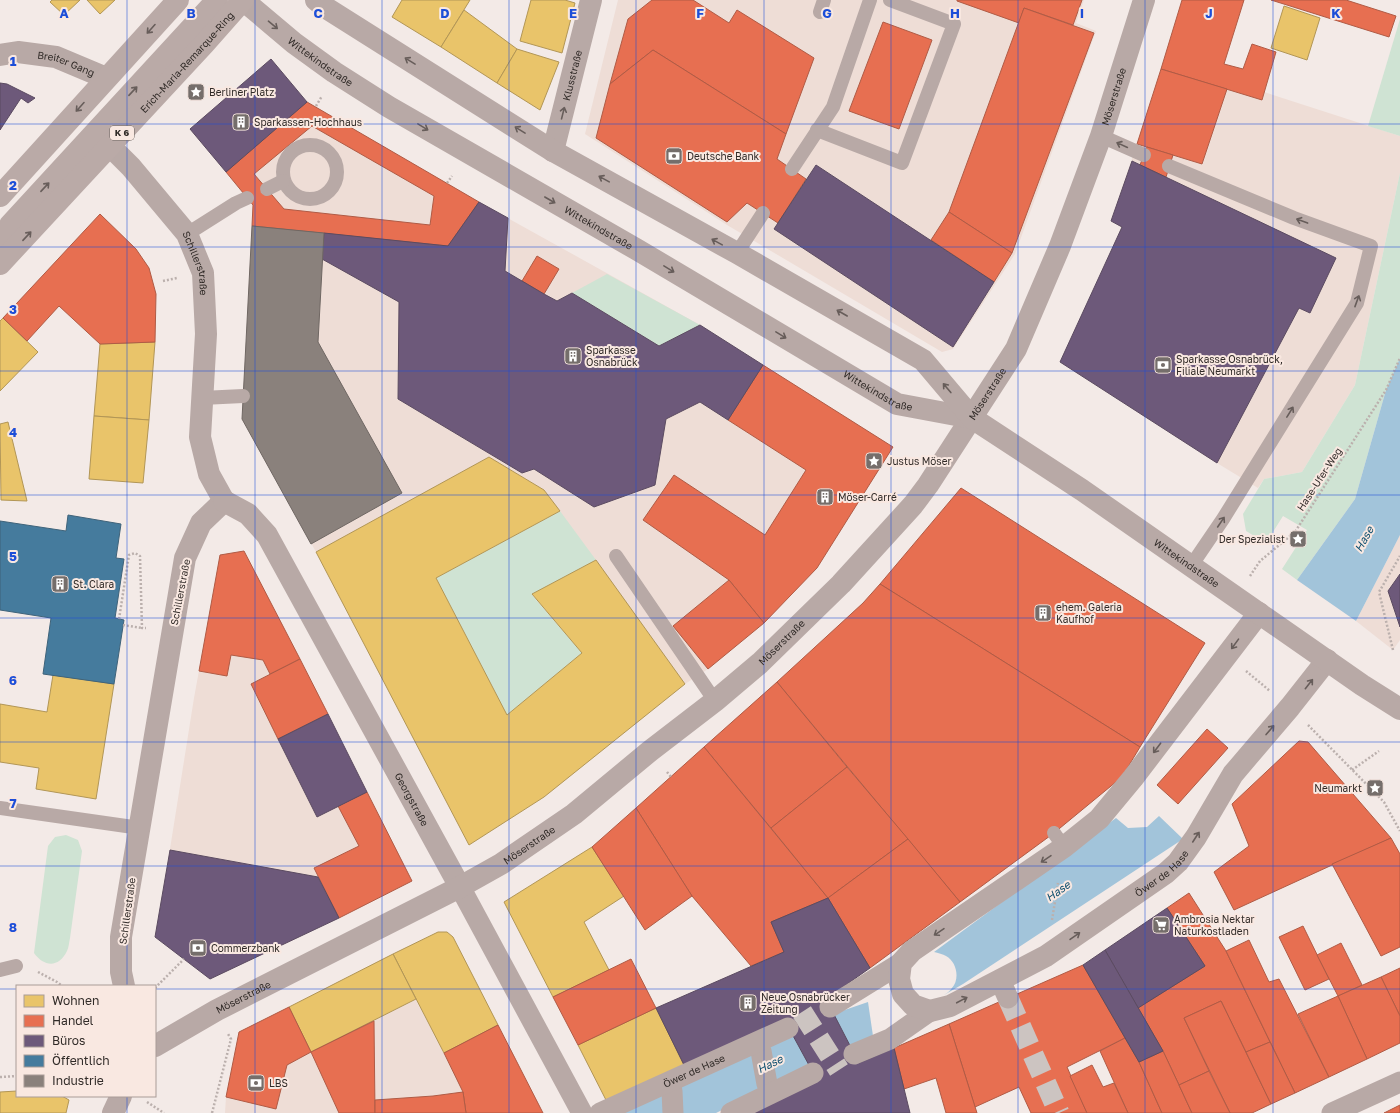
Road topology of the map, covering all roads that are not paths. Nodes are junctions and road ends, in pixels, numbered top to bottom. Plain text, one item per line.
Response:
1 (178, 0) edge
2 (217, 0) edge
3 (243, 0) edge
4 (316, 0) edge
5 (591, 0) edge
6 (870, 0) edge
7 (890, 0) edge
8 (1144, 0) edge
9 (0, 55) edge
10 (106, 78) junction
11 (817, 130) junction
12 (1101, 136) junction
13 (110, 146) junction
14 (553, 151) junction
15 (1144, 155) dead end
16 (1169, 166) dead end
17 (792, 170) dead end
18 (283, 181) dead end
19 (267, 189) dead end
20 (0, 196) edge
21 (247, 198) dead end
22 (763, 213) dead end
23 (188, 234) junction
24 (0, 252) edge
25 (737, 253) junction
26 (0, 264) edge
27 (243, 396) dead end
28 (202, 398) junction
29 (972, 418) junction
30 (224, 501) junction
31 (616, 556) dead end
32 (1191, 566) junction
33 (1258, 613) junction
34 (1327, 660) junction
35 (715, 701) junction
36 (1400, 709) edge
37 (0, 808) edge
38 (140, 828) junction
39 (460, 887) junction
40 (901, 963) junction
41 (16, 966) road end
42 (0, 970) edge
43 (124, 985) edge
44 (830, 1007) dead end
45 (930, 1011) junction
46 (788, 1028) dead end
47 (156, 1045) edge
48 (761, 1051) dead end
49 (854, 1054) dead end
50 (813, 1072) dead end
51 (1400, 1082) edge
52 (767, 1084) dead end
53 (672, 1091) dead end
54 (121, 1097) edge
55 (113, 1113) edge
56 (582, 1113) edge
57 (600, 1113) edge
58 (673, 1113) edge
59 (731, 1113) edge
60 (1332, 1113) edge

1 -> 10 main road
24 -> 2 main road
3 - 13 main road, Erich-Maria-Remarque-Ring / K 6
3 -> 29 street, Wittekindstraße
14 -> 4 street, Wittekindstraße
14 -> 5 street, Klusstraße
6 - 11 lane
7 - 11 lane
8 - 12 street, Möserstraße
9 - 10 street, Breiter Gang
10 -> 20 main road
11 - 17 lane
15 -> 12 lane
12 - 29 street, Möserstraße
13 - 23 street, Schillerstraße
26 -> 13 main road, Erich-Maria-Remarque-Ring / K 6
25 -> 14 street, Wittekindstraße
32 -> 16 lane
18 - 19 lane
21 - 23 lane
22 - 25 lane
23 - 28 street, Schillerstraße
29 -> 25 street, Wittekindstraße
27 - 28 lane
28 - 30 street, Schillerstraße
29 - 32 street, Wittekindstraße
29 - 35 street, Möserstraße
30 - 38 street, Schillerstraße
30 - 39 street, Georgstraße
31 - 35 lane
32 - 33 street, Wittekindstraße
33 - 34 street, Wittekindstraße
33 -> 40 street
34 - 36 street, Wittekindstraße
45 -> 34 street, Öwer de Hase
35 - 39 street, Möserstraße
37 - 38 lane
38 - 43 street, Schillerstraße
39 - 47 street, Möserstraße
39 - 56 street, Georgstraße
40 - 44 street
40 - 45 street
41 - 42 lane
45 - 49 street, Öwer de Hase
46 - 57 street, Öwer de Hase
48 - 52 street
50 - 59 street
51 - 60 street
53 - 58 street, Öwer de Hase
54 - 55 street

